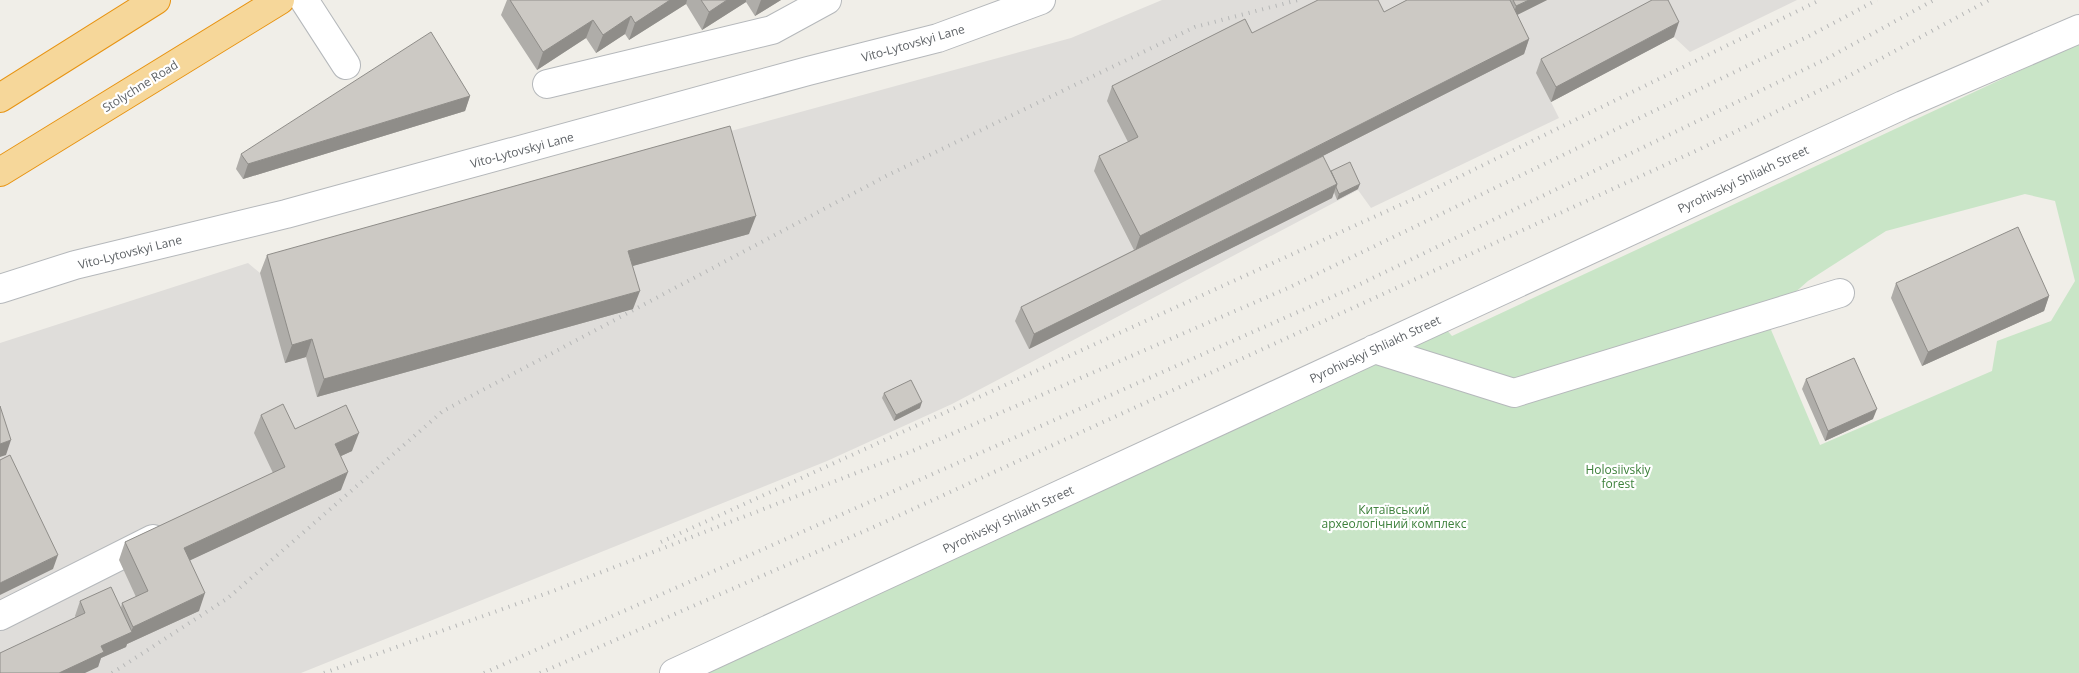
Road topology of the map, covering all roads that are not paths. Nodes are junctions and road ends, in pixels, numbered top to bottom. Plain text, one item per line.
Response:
1 (156, 0) edge
2 (280, 0) edge
3 (304, 0) edge
4 (827, 0) edge
5 (1038, 0) edge
6 (2079, 30) edge
7 (346, 65) dead end
8 (547, 84) dead end
9 (0, 98) edge
10 (0, 172) edge
11 (0, 289) edge
12 (1840, 293) dead end
13 (1374, 349) junction
14 (178, 526) edge
15 (0, 616) edge
16 (674, 673) edge

1 - 9 highway
2 - 10 highway, Stolychne Road
3 - 7 street
4 - 8 street
5 - 11 street, Vito-Lytovskyi Lane
6 - 13 street, Pyrohivskyi Shliakh Street
12 - 13 street
13 - 16 street, Pyrohivskyi Shliakh Street
14 - 15 street

